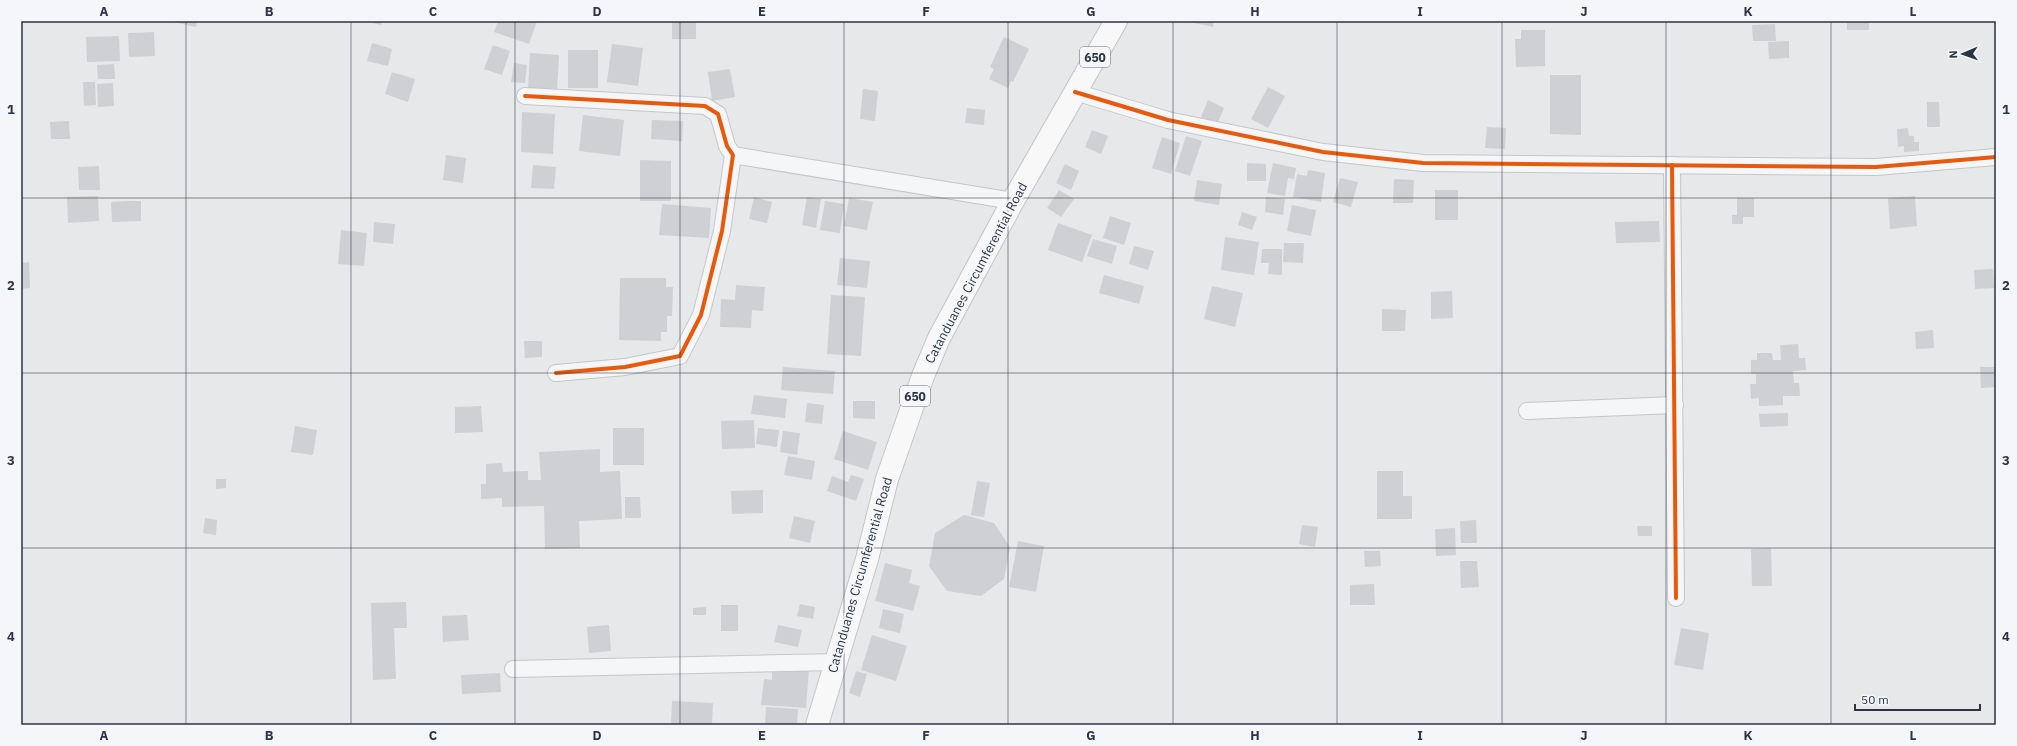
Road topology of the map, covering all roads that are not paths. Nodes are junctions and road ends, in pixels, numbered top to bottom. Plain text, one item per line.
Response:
1 (1116, 21) edge
2 (1075, 92) junction
3 (525, 96) dead end
4 (733, 154) junction
5 (1996, 158) edge
6 (1672, 165) junction
7 (1013, 201) junction
8 (556, 373) dead end
9 (1674, 405) junction
10 (1527, 411) dead end
11 (1676, 598) dead end
12 (836, 662) junction
13 (513, 669) dead end
14 (817, 725) edge

1 - 2 main road, Catanduanes Circumferential Road / 650
2 - 6 street
2 - 7 main road, Catanduanes Circumferential Road / 650
3 - 4 street
4 - 7 street
4 - 8 street
5 - 6 street
6 - 9 street
7 - 12 main road, Catanduanes Circumferential Road / 650
9 - 10 street
9 - 11 street
12 - 13 street
12 - 14 main road, Catanduanes Circumferential Road / 650

